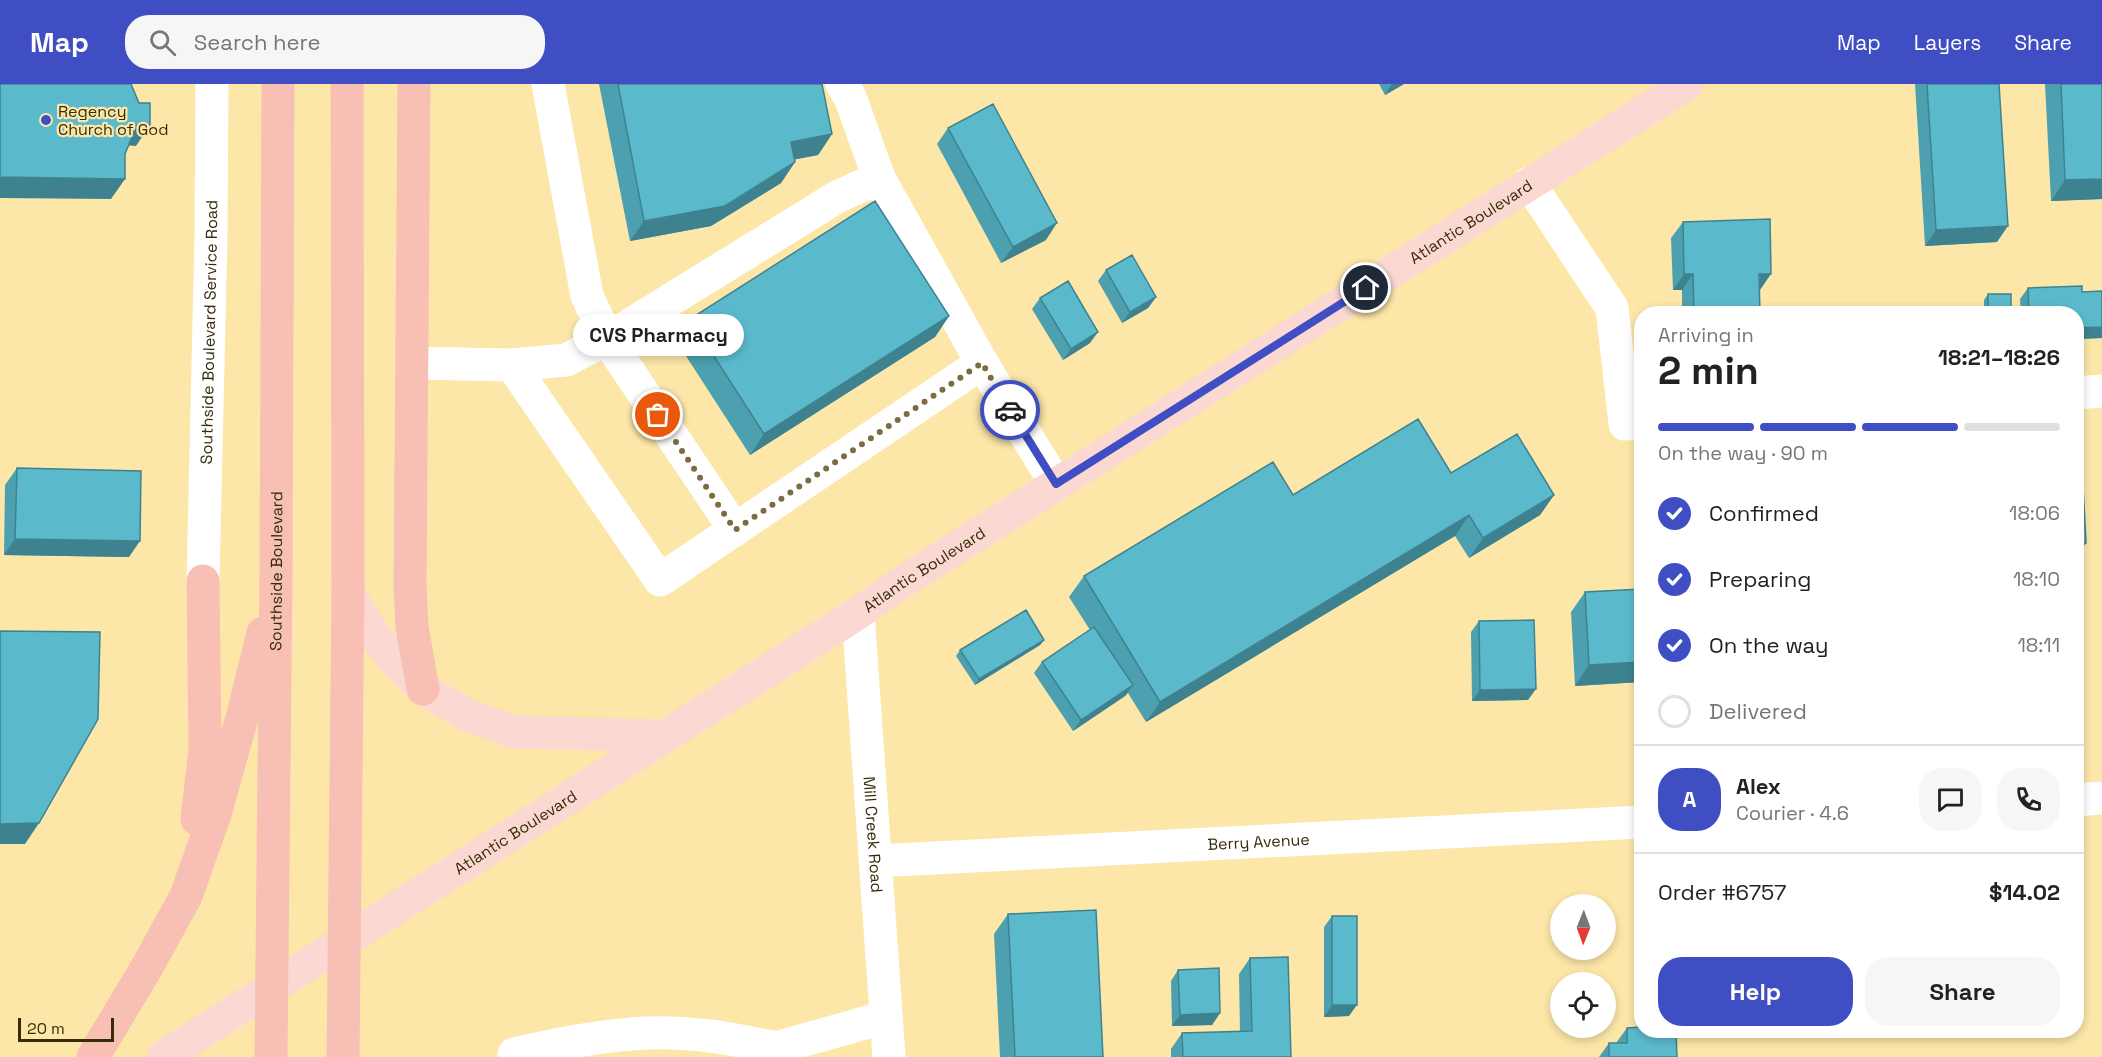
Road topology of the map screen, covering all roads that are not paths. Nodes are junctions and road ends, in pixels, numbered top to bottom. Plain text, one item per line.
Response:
1 (212, 84) edge
2 (278, 84) edge
3 (347, 84) edge
4 (414, 84) edge
5 (548, 84) edge
6 (842, 84) edge
7 (1687, 84) edge
8 (879, 178) junction
9 (1529, 183) junction
10 (607, 339) junction
11 (412, 363) junction
12 (982, 363) junction
13 (512, 364) junction
14 (2102, 391) edge
15 (2084, 392) edge
16 (1634, 423) edge
17 (1056, 484) junction
18 (735, 530) junction
19 (276, 576) junction
20 (203, 581) joint
21 (348, 592) junction
22 (858, 613) junction
23 (423, 689) junction
24 (666, 736) junction
25 (2102, 798) edge
26 (2084, 799) edge
27 (1634, 822) edge
28 (875, 861) junction
29 (186, 896) junction
30 (345, 941) junction
31 (272, 987) junction
32 (886, 1017) junction
33 (601, 1048) edge
34 (777, 1052) edge
35 (93, 1057) edge
36 (163, 1057) edge
37 (271, 1057) edge
38 (343, 1057) edge
39 (514, 1057) edge
40 (889, 1057) edge

1 - 20 street, Southside Boulevard Service Road
2 - 19 highway, Southside Boulevard
3 - 21 highway
4 - 11 highway
5 - 10 street
6 - 8 street
7 - 9 main road, Atlantic Boulevard
8 - 10 street
8 - 12 street
9 - 16 street
9 - 17 main road, Atlantic Boulevard
10 - 13 street
10 - 18 street
11 - 13 street
11 - 23 highway
12 - 17 street
12 - 18 street
13 - 18 street
14 - 15 street
17 - 22 main road, Atlantic Boulevard
19 - 29 highway
19 - 31 highway, Southside Boulevard
20 - 29 highway
21 - 23 main road
21 - 30 highway
22 - 24 main road, Atlantic Boulevard
22 - 28 street, Mill Creek Road
23 - 24 main road
24 - 30 main road, Atlantic Boulevard
25 - 26 street
27 - 28 street, Berry Avenue
28 - 32 street, Mill Creek Road
29 - 35 highway
30 - 31 main road, Atlantic Boulevard
30 - 38 highway
31 - 36 main road, Atlantic Boulevard
31 - 37 highway, Southside Boulevard
32 - 34 street
32 - 40 street, Mill Creek Road
33 - 34 street
33 - 39 street

